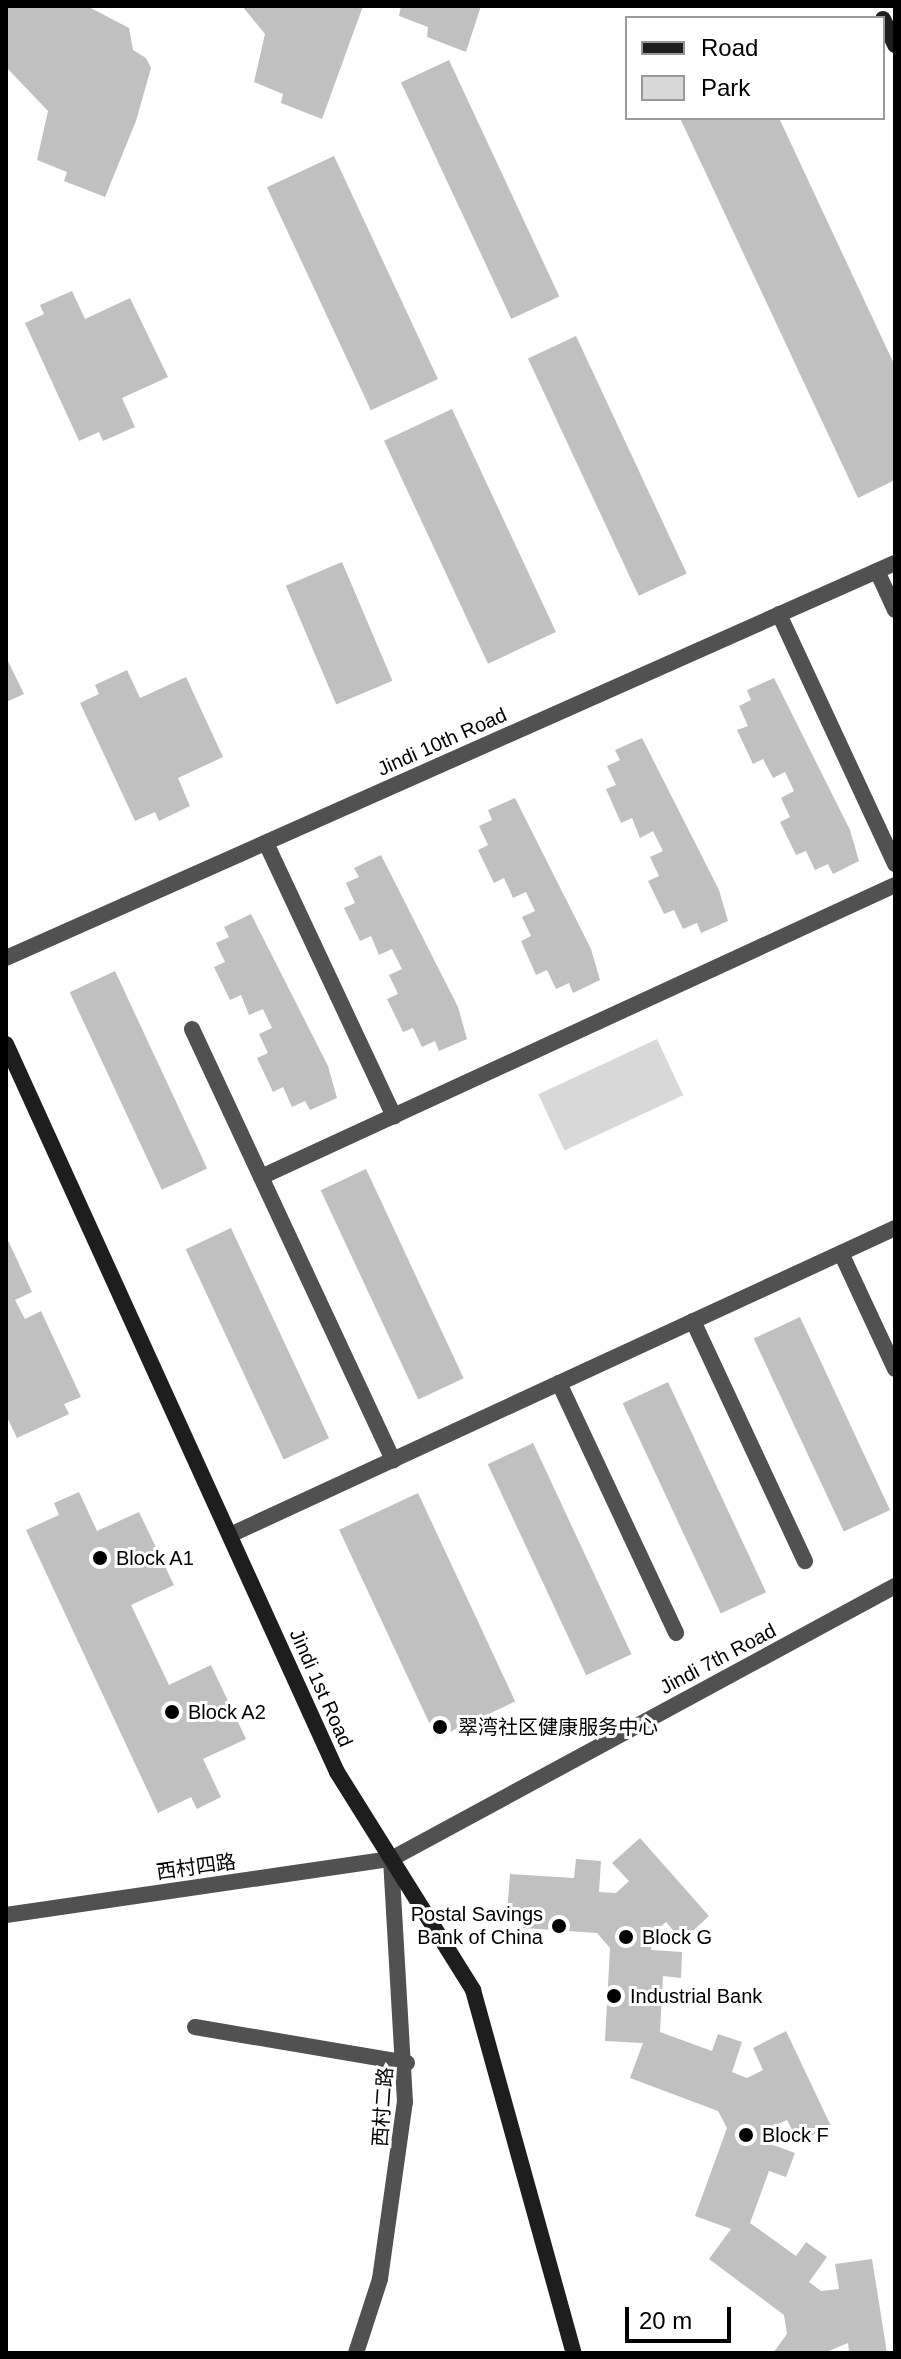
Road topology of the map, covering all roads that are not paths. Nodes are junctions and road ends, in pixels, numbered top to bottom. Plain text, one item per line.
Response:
1 (885, 22) edge
2 (895, 45) edge
3 (895, 563) edge
4 (877, 571) junction
5 (895, 610) edge
6 (779, 614) junction
7 (266, 843) junction
8 (895, 864) edge
9 (895, 885) edge
10 (6, 958) edge
11 (192, 1029) dead end
12 (6, 1044) edge
13 (394, 1116) junction
14 (261, 1177) junction
15 (895, 1228) edge
16 (841, 1253) junction
17 (693, 1321) junction
18 (895, 1369) edge
19 (559, 1383) junction
20 (393, 1460) junction
21 (230, 1535) junction
22 (805, 1561) dead end
23 (895, 1586) edge
24 (676, 1633) dead end
25 (391, 1859) junction
26 (6, 1915) edge
27 (195, 2027) dead end
28 (407, 2063) junction
29 (356, 2353) edge
30 (574, 2353) edge

1 - 2 street
3 - 4 street, Jindi 10th Road
4 - 5 street
4 - 6 street, Jindi 10th Road
6 - 7 street, Jindi 10th Road
6 - 8 street
7 - 10 street, Jindi 10th Road
7 - 13 street
9 - 13 street
11 - 14 street
12 - 21 street, Jindi 1st Road
13 - 14 street
14 - 20 street
15 - 16 street
16 - 17 street
16 - 18 street
17 - 19 street
17 - 22 street
19 - 20 street
19 - 24 street
20 - 21 street
21 - 25 street, Jindi 1st Road
23 - 25 street, Jindi 7th Road
25 - 26 street, 西村四路
25 - 28 street, 西村二路
25 - 30 street, Jindi 1st Road
27 - 28 street
28 - 29 street, 西村二路

